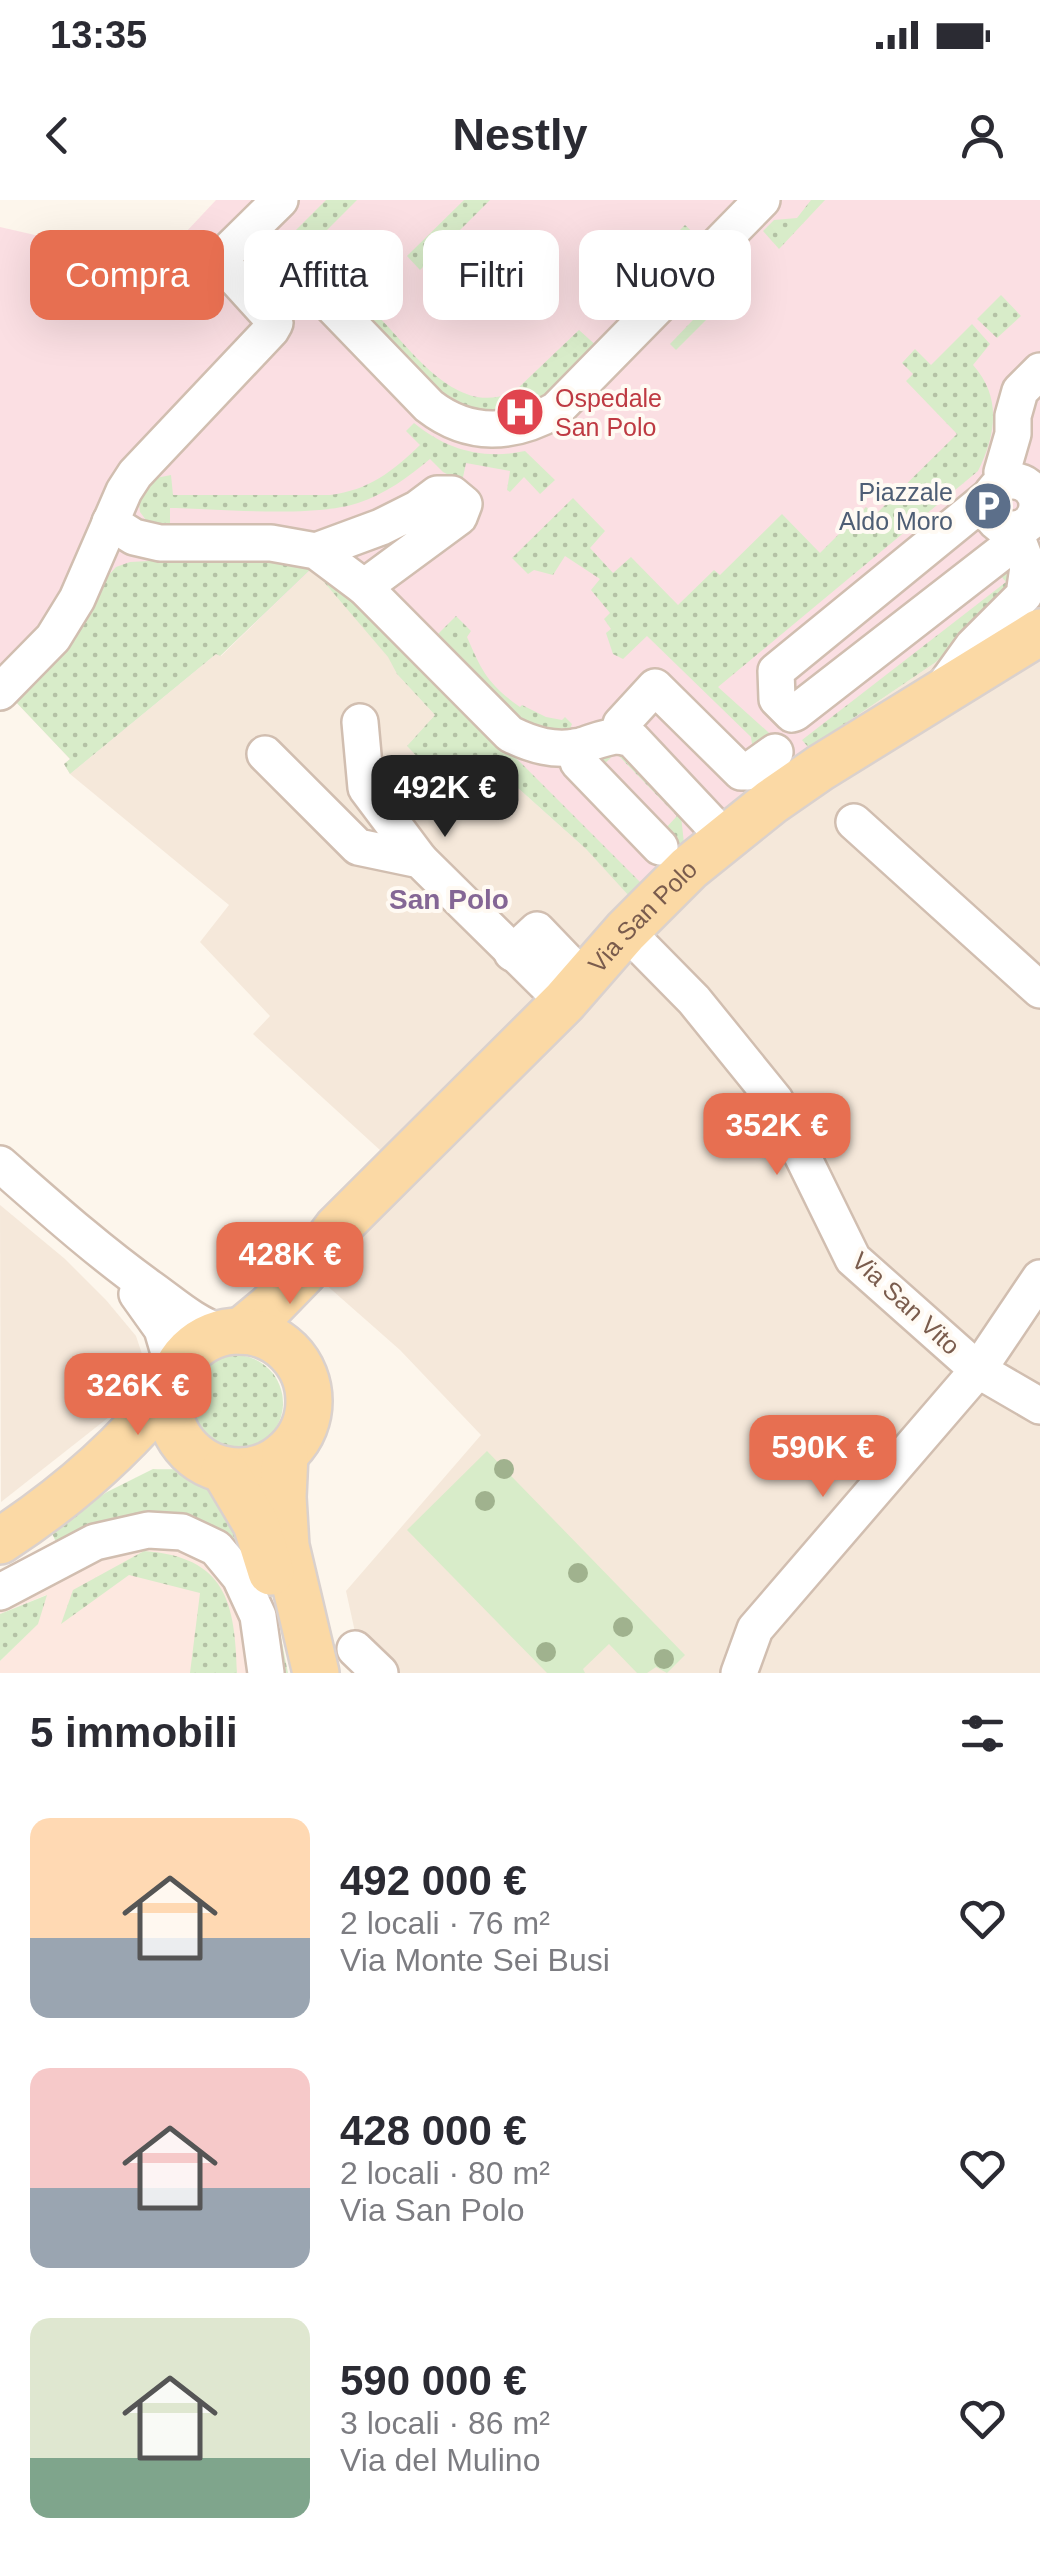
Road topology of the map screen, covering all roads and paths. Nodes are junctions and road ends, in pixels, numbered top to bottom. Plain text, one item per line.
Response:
1 (280, 200) edge
2 (762, 200) edge
3 (347, 320) edge
4 (1040, 371) edge
5 (1023, 509) edge
6 (110, 522) junction
7 (316, 552) junction
8 (364, 587) junction
9 (1040, 632) edge
10 (0, 692) edge
11 (935, 698) junction
12 (360, 722) dead end
13 (620, 736) junction
14 (575, 747) junction
15 (775, 752) dead end
16 (265, 754) dead end
17 (854, 822) dead end
18 (725, 838) junction
19 (660, 846) dead end
20 (420, 860) junction
21 (626, 931) junction
22 (1040, 990) edge
23 (575, 991) junction
24 (0, 1164) edge
25 (120, 1268) junction
26 (304, 1272) junction
27 (1040, 1278) edge
28 (232, 1332) junction
29 (296, 1360) junction
30 (978, 1370) junction
31 (172, 1382) junction
32 (1040, 1406) edge
33 (286, 1454) junction
34 (208, 1462) junction
35 (57, 1501) junction
36 (0, 1541) edge
37 (0, 1592) edge
38 (266, 1673) edge
39 (295, 1673) edge
40 (316, 1673) edge
41 (739, 1673) edge

1 - 6 street
2 - 3 street
4 - 5 street
5 - 5 street
5 - 11 street
6 - 7 street
6 - 10 street
7 - 8 street
7 - 8 street
8 - 14 street
9 - 11 main road, Via San Polo
11 - 18 main road, Via San Polo
12 - 20 street
13 - 14 street
13 - 15 street
13 - 18 street
14 - 19 street
16 - 20 street
17 - 22 street
18 - 21 main road, Via San Polo
20 - 23 street
21 - 23 main road, Via San Polo
21 - 30 street, Via San Vito
23 - 26 main road, Via San Polo
24 - 25 street
25 - 28 street
25 - 31 street
26 - 28 main road, Via San Polo
26 - 29 main road, Via San Polo
27 - 30 street
28 - 29 main road
28 - 31 main road, Via San Polo
29 - 33 main road, Via San Polo
30 - 32 street, Via San Vito
30 - 41 street
31 - 34 main road
31 - 35 main road, Via San Polo
33 - 34 main road, Via San Polo
33 - 40 main road
34 - 35 main road, Via San Polo
34 - 39 main road
35 - 36 main road, Via San Polo
37 - 38 street

